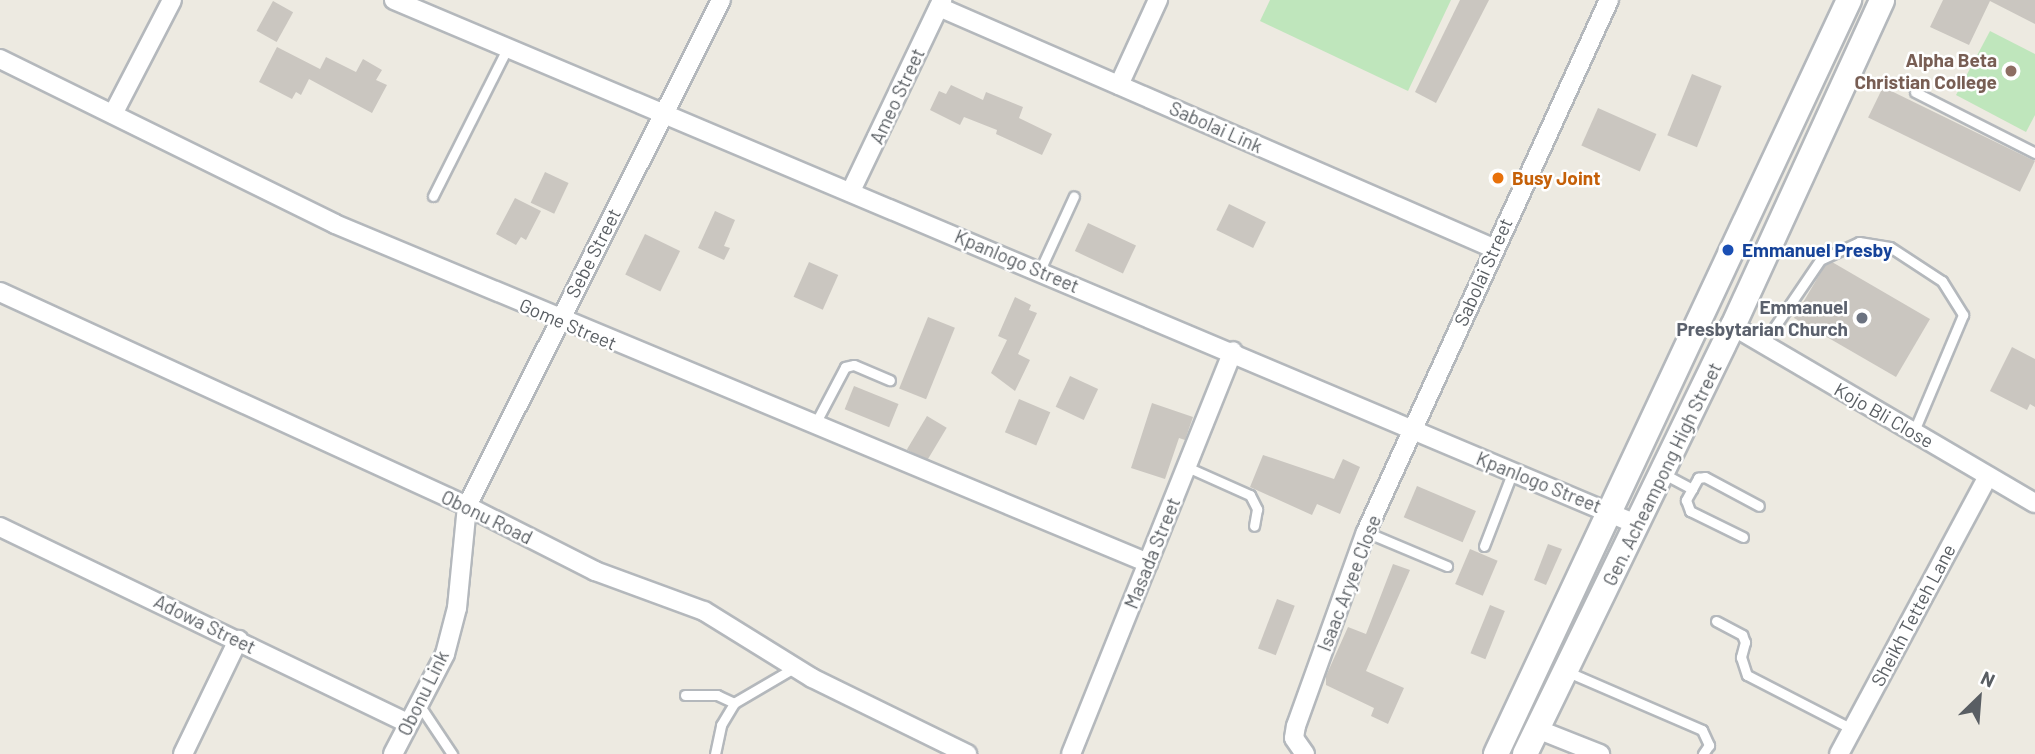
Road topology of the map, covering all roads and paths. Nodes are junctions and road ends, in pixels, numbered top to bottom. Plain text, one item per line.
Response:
1 (172, 0) edge
2 (394, 0) edge
3 (721, 0) edge
4 (1158, 0) edge
5 (1609, 0) edge
6 (1849, 0) edge
7 (1882, 0) edge
8 (940, 3) edge
9 (508, 47) junction
10 (0, 59) edge
11 (1119, 85) junction
12 (1915, 92) dead end
13 (665, 112) junction
14 (113, 114) junction
15 (2035, 153) edge
16 (851, 191) junction
17 (433, 196) dead end
18 (1074, 196) dead end
19 (1493, 248) junction
20 (1040, 270) junction
21 (0, 292) edge
22 (558, 321) junction
23 (1733, 326) junction
24 (1763, 344) junction
25 (1233, 351) junction
26 (890, 380) dead end
27 (815, 426) junction
28 (1412, 430) junction
29 (1914, 432) junction
30 (1187, 467) junction
31 (1513, 471) junction
32 (1663, 473) junction
33 (1988, 476) junction
34 (1692, 489) junction
35 (2035, 503) edge
36 (467, 506) junction
37 (1759, 506) dead end
38 (1612, 511) junction
39 (1638, 525) junction
40 (1254, 526) dead end
41 (0, 527) edge
42 (1366, 532) junction
43 (1743, 537) dead end
44 (1484, 545) dead end
45 (1148, 563) junction
46 (1447, 566) dead end
47 (1716, 621) dead end
48 (238, 640) junction
49 (796, 667) junction
50 (1566, 671) junction
51 (685, 695) dead end
52 (734, 703) junction
53 (420, 706) junction
54 (408, 723) junction
55 (1537, 729) junction
56 (1852, 729) junction
57 (183, 754) edge
58 (393, 754) edge
59 (452, 754) edge
60 (715, 754) edge
61 (967, 754) edge
62 (1071, 754) edge
63 (1305, 754) edge
64 (1496, 754) edge
65 (1525, 754) edge
66 (1600, 754) edge
67 (1703, 754) edge
68 (1839, 754) edge

1 - 14 street
2 - 9 street, Kpanlogo Street
3 - 13 street, Sebe Street
4 - 11 street
5 - 19 street, Sabolai Street
6 - 38 main road, Gen. Acheampong High Street
7 - 23 main road, Gen. Acheampong High Street
8 - 11 street, Sabolai Link
8 - 16 street, Ameo Street
9 - 13 street, Kpanlogo Street
9 - 17 lane
10 - 14 street, Gome Street
11 - 19 street, Sabolai Link
12 - 15 lane
13 - 16 street, Kpanlogo Street
13 - 22 street, Sebe Street
14 - 22 street, Gome Street
16 - 20 street, Kpanlogo Street
18 - 20 lane
19 - 28 street, Sabolai Street
20 - 25 street, Kpanlogo Street
21 - 36 street, Obonu Road
22 - 27 street, Gome Street
22 - 36 street, Sebe Street
23 - 24 street, Kojo Bli Close
23 - 32 main road, Gen. Acheampong High Street
24 - 29 street, Kojo Bli Close
24 - 29 lane
25 - 28 street, Kpanlogo Street
25 - 30 street, Masada Street
26 - 27 lane
27 - 45 street, Gome Street
28 - 31 street, Kpanlogo Street
28 - 42 street, Isaac Aryee Close
29 - 33 street, Kojo Bli Close
30 - 40 lane
30 - 45 street, Masada Street
31 - 38 street, Kpanlogo Street
31 - 44 lane
32 - 34 lane
32 - 39 main road, Gen. Acheampong High Street
33 - 35 street, Kojo Bli Close
33 - 56 street, Sheikh Tetteh Lane
34 - 37 lane
34 - 43 lane
36 - 49 street, Obonu Road
36 - 53 street, Obonu Link
38 - 39 street, Kpanlogo Street
38 - 64 main road, Gen. Acheampong High Street
39 - 50 main road, Gen. Acheampong High Street
41 - 48 street, Adowa Street
42 - 46 lane
42 - 63 street, Isaac Aryee Close
45 - 62 street, Masada Street
47 - 56 lane
48 - 54 street, Adowa Street
48 - 57 street
49 - 52 lane
49 - 61 street, Obonu Road
50 - 55 main road, Gen. Acheampong High Street
50 - 67 lane
51 - 52 lane
52 - 60 lane
53 - 54 street, Obonu Link
53 - 59 lane
54 - 58 street, Obonu Link
55 - 65 main road, Gen. Acheampong High Street
55 - 66 street
56 - 68 street, Sheikh Tetteh Lane

